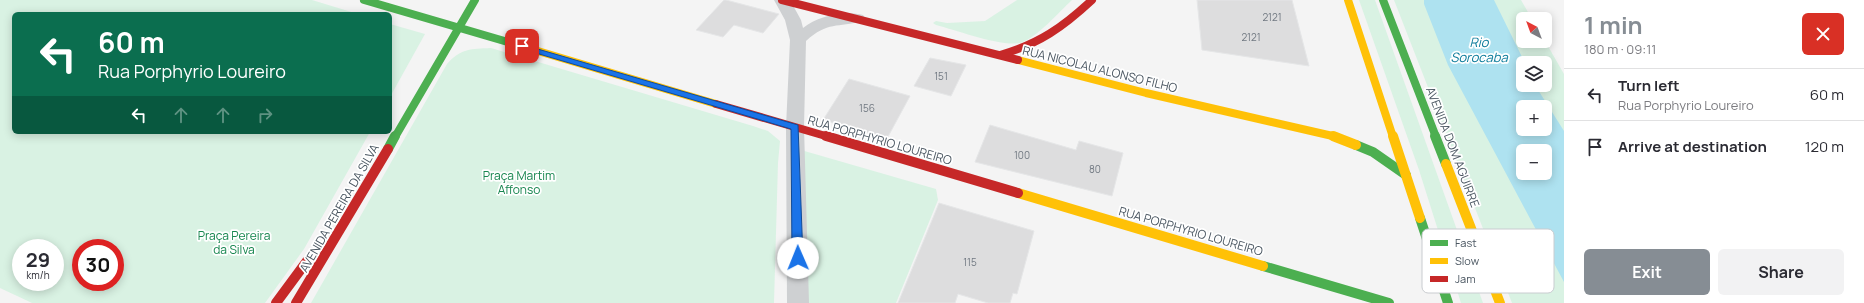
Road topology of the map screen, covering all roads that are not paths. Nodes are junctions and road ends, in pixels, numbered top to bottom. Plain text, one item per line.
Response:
1 (364, 0) edge
2 (475, 0) edge
3 (782, 0) edge
4 (1092, 0) edge
5 (1348, 0) edge
6 (1383, 0) edge
7 (820, 9) junction
8 (451, 12) dead end
9 (857, 18) junction
10 (445, 24) junction
11 (458, 28) junction
12 (439, 34) dead end
13 (798, 40) junction
14 (995, 56) junction
15 (795, 127) junction
16 (1406, 175) junction
17 (1424, 229) edge
18 (1471, 229) edge
19 (311, 255) dead end
20 (1445, 293) edge
21 (1496, 293) edge
22 (276, 303) edge
23 (296, 303) edge
24 (798, 303) edge
25 (1389, 303) edge
26 (1448, 303) edge
27 (1500, 303) edge

1 - 10 main road, RUA PORPHYRIO LOUREIRO
2 - 11 main road, AVENIDA PEREIRA DA SILVA
3 - 7 main road, RUA NICOLAU ALONSO FILHO
3 - 13 street
4 - 14 main road
5 - 16 main road
6 - 18 main road, AVENIDA DOM AGUIRRE
7 - 9 main road, RUA NICOLAU ALONSO FILHO
7 - 13 street
8 - 10 main road
9 - 13 street
9 - 14 main road, RUA NICOLAU ALONSO FILHO
10 - 11 main road, RUA PORPHYRIO LOUREIRO
10 - 12 main road
11 - 15 main road, RUA PORPHYRIO LOUREIRO
11 - 23 main road, AVENIDA PEREIRA DA SILVA
13 - 15 street
14 - 16 main road, RUA NICOLAU ALONSO FILHO
15 - 24 street
15 - 25 main road, RUA PORPHYRIO LOUREIRO
16 - 17 main road
19 - 22 main road, AVENIDA PEREIRA DA SILVA
20 - 26 main road
21 - 27 main road, AVENIDA DOM AGUIRRE

